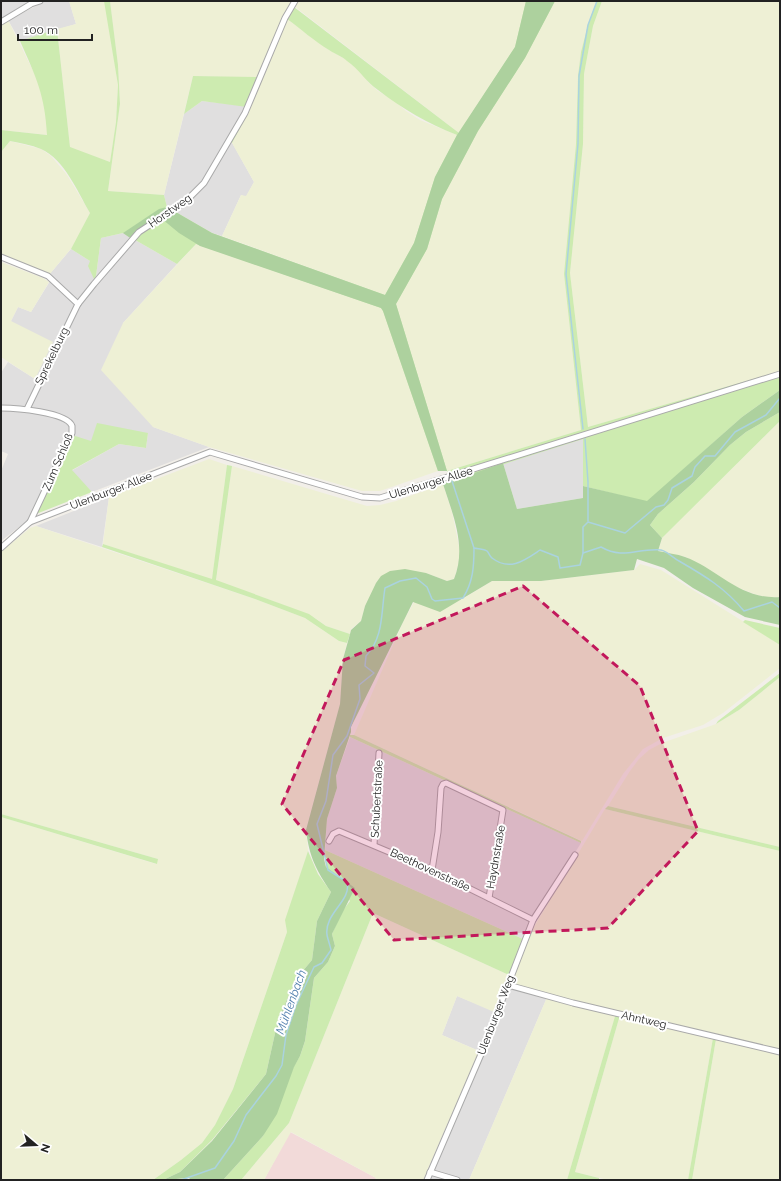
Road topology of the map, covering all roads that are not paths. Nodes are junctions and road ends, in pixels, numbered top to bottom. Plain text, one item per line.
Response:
1 (40, 1) edge
2 (295, 1) edge
3 (1, 22) edge
4 (1, 257) edge
5 (78, 304) junction
6 (780, 374) edge
7 (1, 408) edge
8 (27, 409) junction
9 (30, 522) junction
10 (1, 548) edge
11 (379, 753) dead end
12 (329, 841) dead end
13 (374, 845) junction
14 (575, 855) dead end
15 (432, 870) junction
16 (489, 898) junction
17 (533, 920) junction
18 (508, 985) junction
19 (780, 1052) edge
20 (430, 1172) junction
21 (427, 1180) edge
22 (457, 1180) edge

1 - 3 street
2 - 5 street, Horstweg
4 - 5 street
5 - 8 street, Sprekelburg
6 - 9 street, Ulenburger Allee
7 - 8 street, Zum Schloß
8 - 9 street, Zum Schloß
9 - 10 street, Ulenburger Allee
11 - 13 street, Schubertstraße
12 - 13 street, Beethovenstraße
13 - 15 street, Beethovenstraße
14 - 17 street, Ulenburger Weg
15 - 16 street, Beethovenstraße
15 - 16 street, Haydnstraße
16 - 17 street, Beethovenstraße
17 - 18 street, Ulenburger Weg
18 - 19 street, Ahntweg
18 - 20 street, Ulenburger Weg
20 - 21 street, Ulenburger Weg
20 - 22 street

